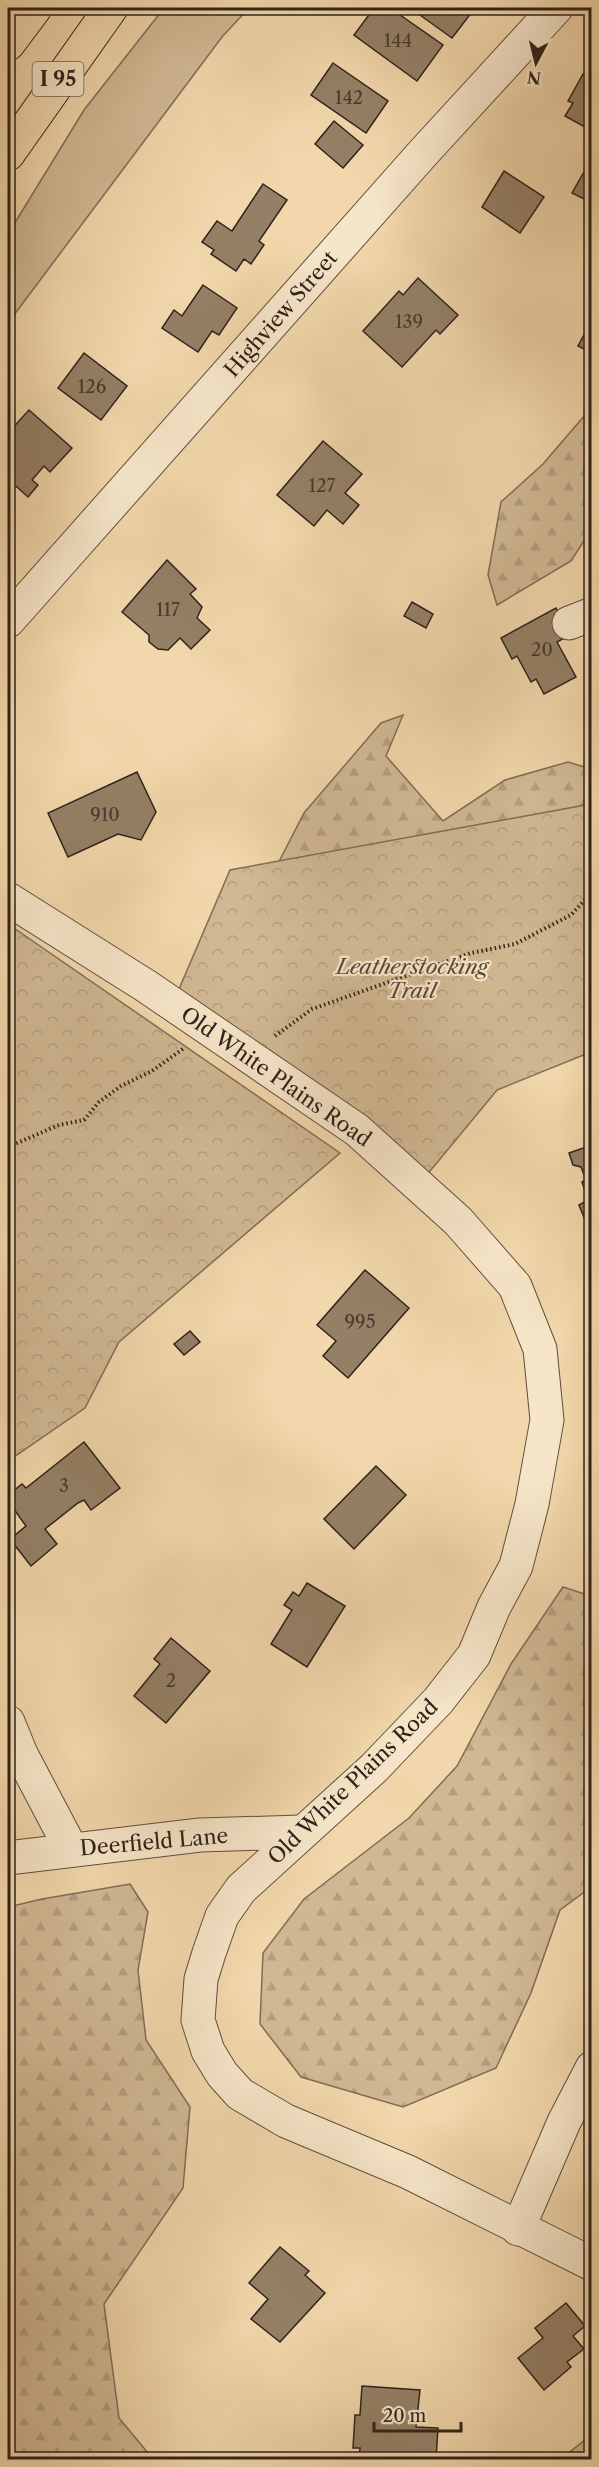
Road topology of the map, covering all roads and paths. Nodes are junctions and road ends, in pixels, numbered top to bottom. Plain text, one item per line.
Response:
1 (34, 8) edge
2 (111, 8) edge
3 (556, 8) edge
4 (8, 44) edge
5 (8, 153) edge
6 (8, 621) edge
7 (591, 892) edge
8 (8, 899) edge
9 (266, 1043) dead end
10 (189, 1044) dead end
11 (8, 1147) edge
12 (8, 1722) edge
13 (301, 1832) junction
14 (71, 1849) junction
15 (8, 1858) edge
16 (591, 2068) edge
17 (518, 2229) junction
18 (591, 2264) edge

1 - 4 highway, I 95
2 - 5 highway, I 95
3 - 6 street, Highview Street
7 - 9 path
8 - 13 street, Old White Plains Road
10 - 11 path
12 - 14 street
13 - 14 street, Deerfield Lane
13 - 17 street, Old White Plains Road
14 - 15 street, Deerfield Lane
16 - 17 street
17 - 18 street, Old White Plains Road

